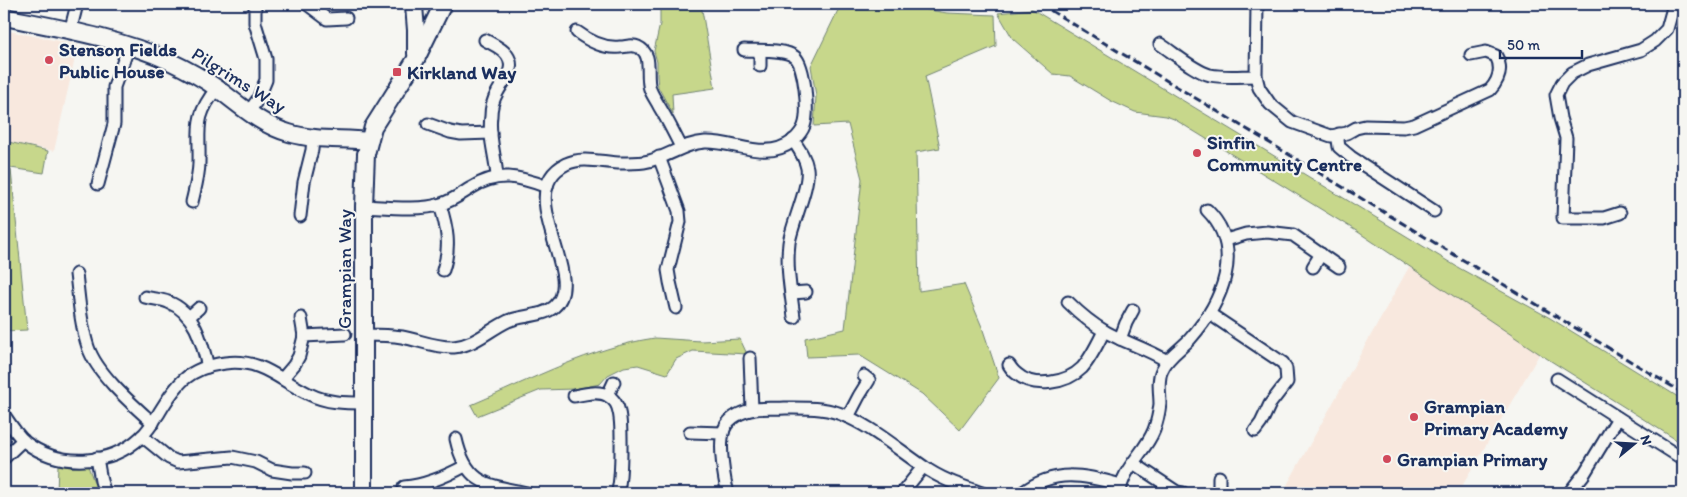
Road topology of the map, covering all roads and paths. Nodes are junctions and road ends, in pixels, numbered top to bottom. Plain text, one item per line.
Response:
1 (77, 4) edge
2 (255, 4) edge
3 (307, 4) edge
4 (443, 4) edge
5 (1257, 4) edge
6 (1674, 4) edge
7 (413, 5) edge
8 (4, 17) edge
9 (346, 18) dead end
10 (70, 32) junction
11 (577, 32) dead end
12 (485, 40) dead end
13 (509, 40) dead end
14 (1160, 44) dead end
15 (129, 46) junction
16 (502, 50) junction
17 (744, 50) dead end
18 (760, 51) junction
19 (1471, 56) dead end
20 (416, 59) junction
21 (760, 66) dead end
22 (1256, 76) junction
23 (217, 88) junction
24 (248, 113) junction
25 (428, 124) dead end
26 (491, 133) junction
27 (1340, 134) junction
28 (312, 138) junction
29 (793, 140) junction
30 (368, 141) junction
31 (681, 147) junction
32 (659, 157) junction
33 (497, 177) junction
34 (98, 184) dead end
35 (547, 187) junction
36 (192, 202) dead end
37 (440, 205) junction
38 (364, 206) junction
39 (1207, 210) dead end
40 (1434, 211) dead end
41 (1620, 213) dead end
42 (300, 216) dead end
43 (1226, 240) junction
44 (1321, 254) junction
45 (1313, 267) dead end
46 (1339, 267) dead end
47 (443, 270) dead end
48 (76, 274) dead end
49 (806, 292) dead end
50 (791, 293) junction
51 (145, 297) dead end
52 (1068, 302) dead end
53 (199, 308) dead end
54 (676, 308) dead end
55 (1133, 310) dead end
56 (1210, 314) junction
57 (189, 316) junction
58 (794, 317) dead end
59 (301, 318) dead end
60 (1104, 331) junction
61 (345, 334) dead end
62 (364, 335) junction
63 (304, 336) junction
64 (1120, 339) junction
65 (750, 358) dead end
66 (1167, 362) junction
67 (1009, 365) dead end
68 (208, 367) junction
69 (864, 376) dead end
70 (283, 378) junction
71 (1556, 379) dead end
72 (614, 382) dead end
73 (608, 395) junction
74 (574, 396) dead end
75 (364, 403) junction
76 (752, 409) junction
77 (4, 415) edge
78 (848, 417) junction
79 (1618, 418) junction
80 (153, 423) junction
81 (1255, 431) dead end
82 (690, 432) dead end
83 (723, 434) junction
84 (142, 436) junction
85 (456, 439) dead end
86 (23, 440) junction
87 (4, 458) edge
88 (97, 458) junction
89 (1683, 460) edge
90 (1133, 463) junction
91 (465, 466) junction
92 (924, 467) junction
93 (304, 473) dead end
94 (1219, 477) dead end
95 (1120, 489) edge
96 (105, 493) edge
97 (364, 493) edge
98 (404, 493) edge
99 (527, 493) edge
100 (617, 493) edge
101 (728, 493) edge
102 (902, 493) edge
103 (982, 493) edge
104 (1022, 493) edge
105 (1183, 493) edge
106 (1220, 493) edge
107 (1569, 493) edge

1 - 10 street
2 - 24 street
3 - 9 street
4 - 7 street
4 - 20 street, Grampian Way
5 - 22 street
6 - 41 street
7 - 20 street
8 - 10 street, Pilgrims Way
10 - 15 street, Pilgrims Way
11 - 31 street
12 - 16 street
13 - 16 street
14 - 22 street
15 - 23 street, Pilgrims Way
15 - 34 street
16 - 26 street
17 - 18 street
18 - 21 street
18 - 29 street
19 - 27 street
20 - 30 street, Grampian Way
22 - 27 street
23 - 24 street, Pilgrims Way
23 - 36 street
24 - 28 street, Pilgrims Way
25 - 26 street
26 - 33 street
27 - 40 street
28 - 30 street, Pilgrims Way
28 - 42 street
29 - 31 street
29 - 50 street
30 - 38 street, Grampian Way
31 - 32 street
32 - 35 street
32 - 54 street
33 - 35 street
33 - 37 street
35 - 62 street
37 - 38 street
37 - 47 street
38 - 62 street, Grampian Way
39 - 43 street
43 - 44 street
43 - 56 street
44 - 45 street
44 - 46 street
48 - 80 street
49 - 50 street
50 - 58 street
51 - 57 street
52 - 60 street
53 - 57 street
55 - 64 street
56 - 66 street
56 - 81 street
57 - 68 street
59 - 63 street
60 - 64 street
60 - 67 street
61 - 63 street
62 - 75 street, Grampian Way
63 - 70 street
64 - 66 street
65 - 76 street
66 - 90 street
68 - 70 street
68 - 80 street
69 - 78 street
70 - 75 street
71 - 79 street
72 - 73 street
73 - 74 street
73 - 100 street
75 - 97 street, Grampian Way
76 - 78 street
76 - 83 street
77 - 86 street
78 - 92 street
79 - 89 street
79 - 107 street
80 - 84 street
82 - 83 street
83 - 101 street
84 - 88 street
84 - 93 street
85 - 91 street
86 - 87 street
86 - 88 street
88 - 96 street
90 - 95 street
90 - 105 street
91 - 98 street
91 - 99 street
92 - 102 street
92 - 103 street
94 - 106 street
95 - 104 street

